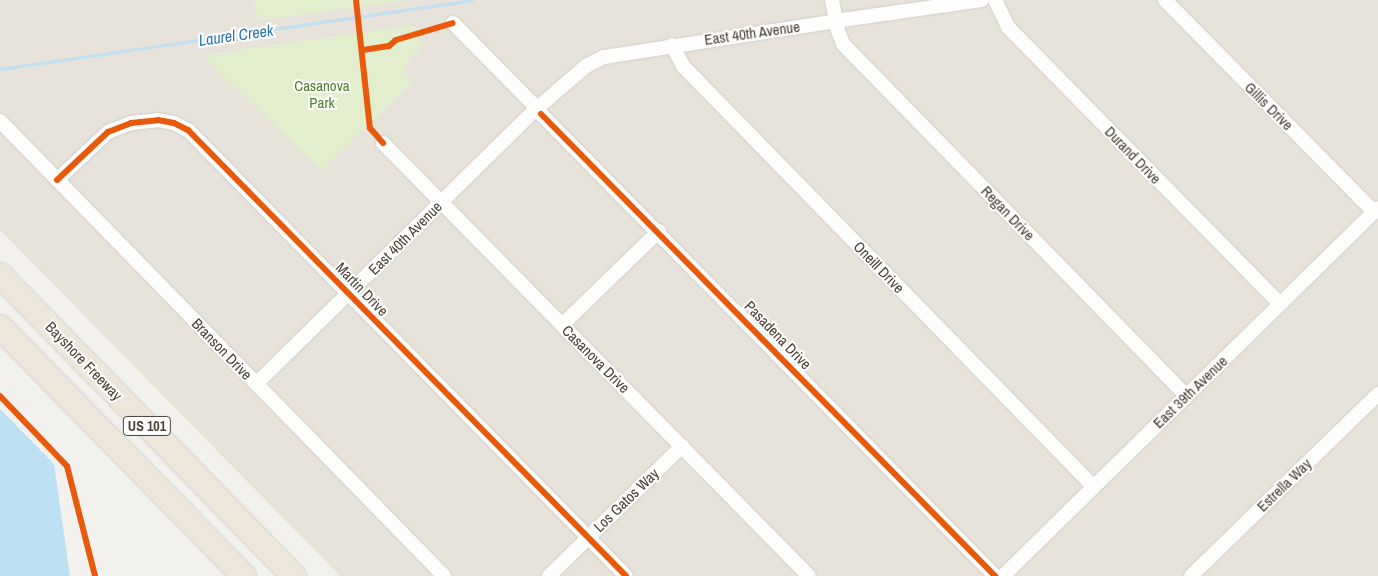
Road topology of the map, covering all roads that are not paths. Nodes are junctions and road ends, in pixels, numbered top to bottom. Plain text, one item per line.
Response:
1 (832, 0) edge
2 (982, 0) edge
3 (995, 0) edge
4 (1165, 0) edge
5 (836, 21) junction
6 (453, 23) dead end
7 (672, 45) junction
8 (537, 109) junction
9 (0, 122) edge
10 (383, 143) dead end
11 (58, 180) junction
12 (442, 201) junction
13 (1376, 210) edge
14 (660, 231) junction
15 (0, 275) edge
16 (349, 293) junction
17 (1280, 304) junction
18 (562, 325) junction
19 (0, 327) edge
20 (256, 384) junction
21 (1378, 394) edge
22 (1186, 395) junction
23 (682, 446) junction
24 (1092, 485) junction
25 (588, 537) junction
26 (244, 576) edge
27 (294, 576) edge
28 (444, 576) edge
29 (548, 576) edge
30 (626, 576) edge
31 (809, 576) edge
32 (995, 576) edge
33 (1003, 576) edge
34 (1191, 576) edge

1 - 5 street, Regan Drive
2 - 5 street, East 40th Avenue
3 - 17 street, Durand Drive
4 - 13 street, Gillis Drive
5 - 7 street, East 40th Avenue
5 - 22 street, Regan Drive
6 - 8 street, Pasadena Drive
7 - 8 street, East 40th Avenue
7 - 24 street, Oneill Drive
8 - 12 street, East 40th Avenue
8 - 14 street, Pasadena Drive
9 - 11 street, Branson Drive
10 - 12 street, Casanova Drive
11 - 16 street, Martin Drive
11 - 20 street, Branson Drive
12 - 16 street, East 40th Avenue
12 - 18 street, Casanova Drive
13 - 17 street, East 39th Avenue
14 - 18 street
14 - 32 street, Pasadena Drive
15 - 27 highway, Bayshore Freeway / US 101
16 - 20 street, East 40th Avenue
16 - 25 street, Martin Drive
17 - 22 street, East 39th Avenue
18 - 23 street, Casanova Drive
19 - 26 highway, US 101
20 - 28 street, Branson Drive
21 - 34 street, Estrella Way
22 - 24 street, East 39th Avenue
23 - 25 street, Los Gatos Way
23 - 31 street, Casanova Drive
24 - 33 street, East 39th Avenue
25 - 29 street, Los Gatos Way
25 - 30 street, Martin Drive

